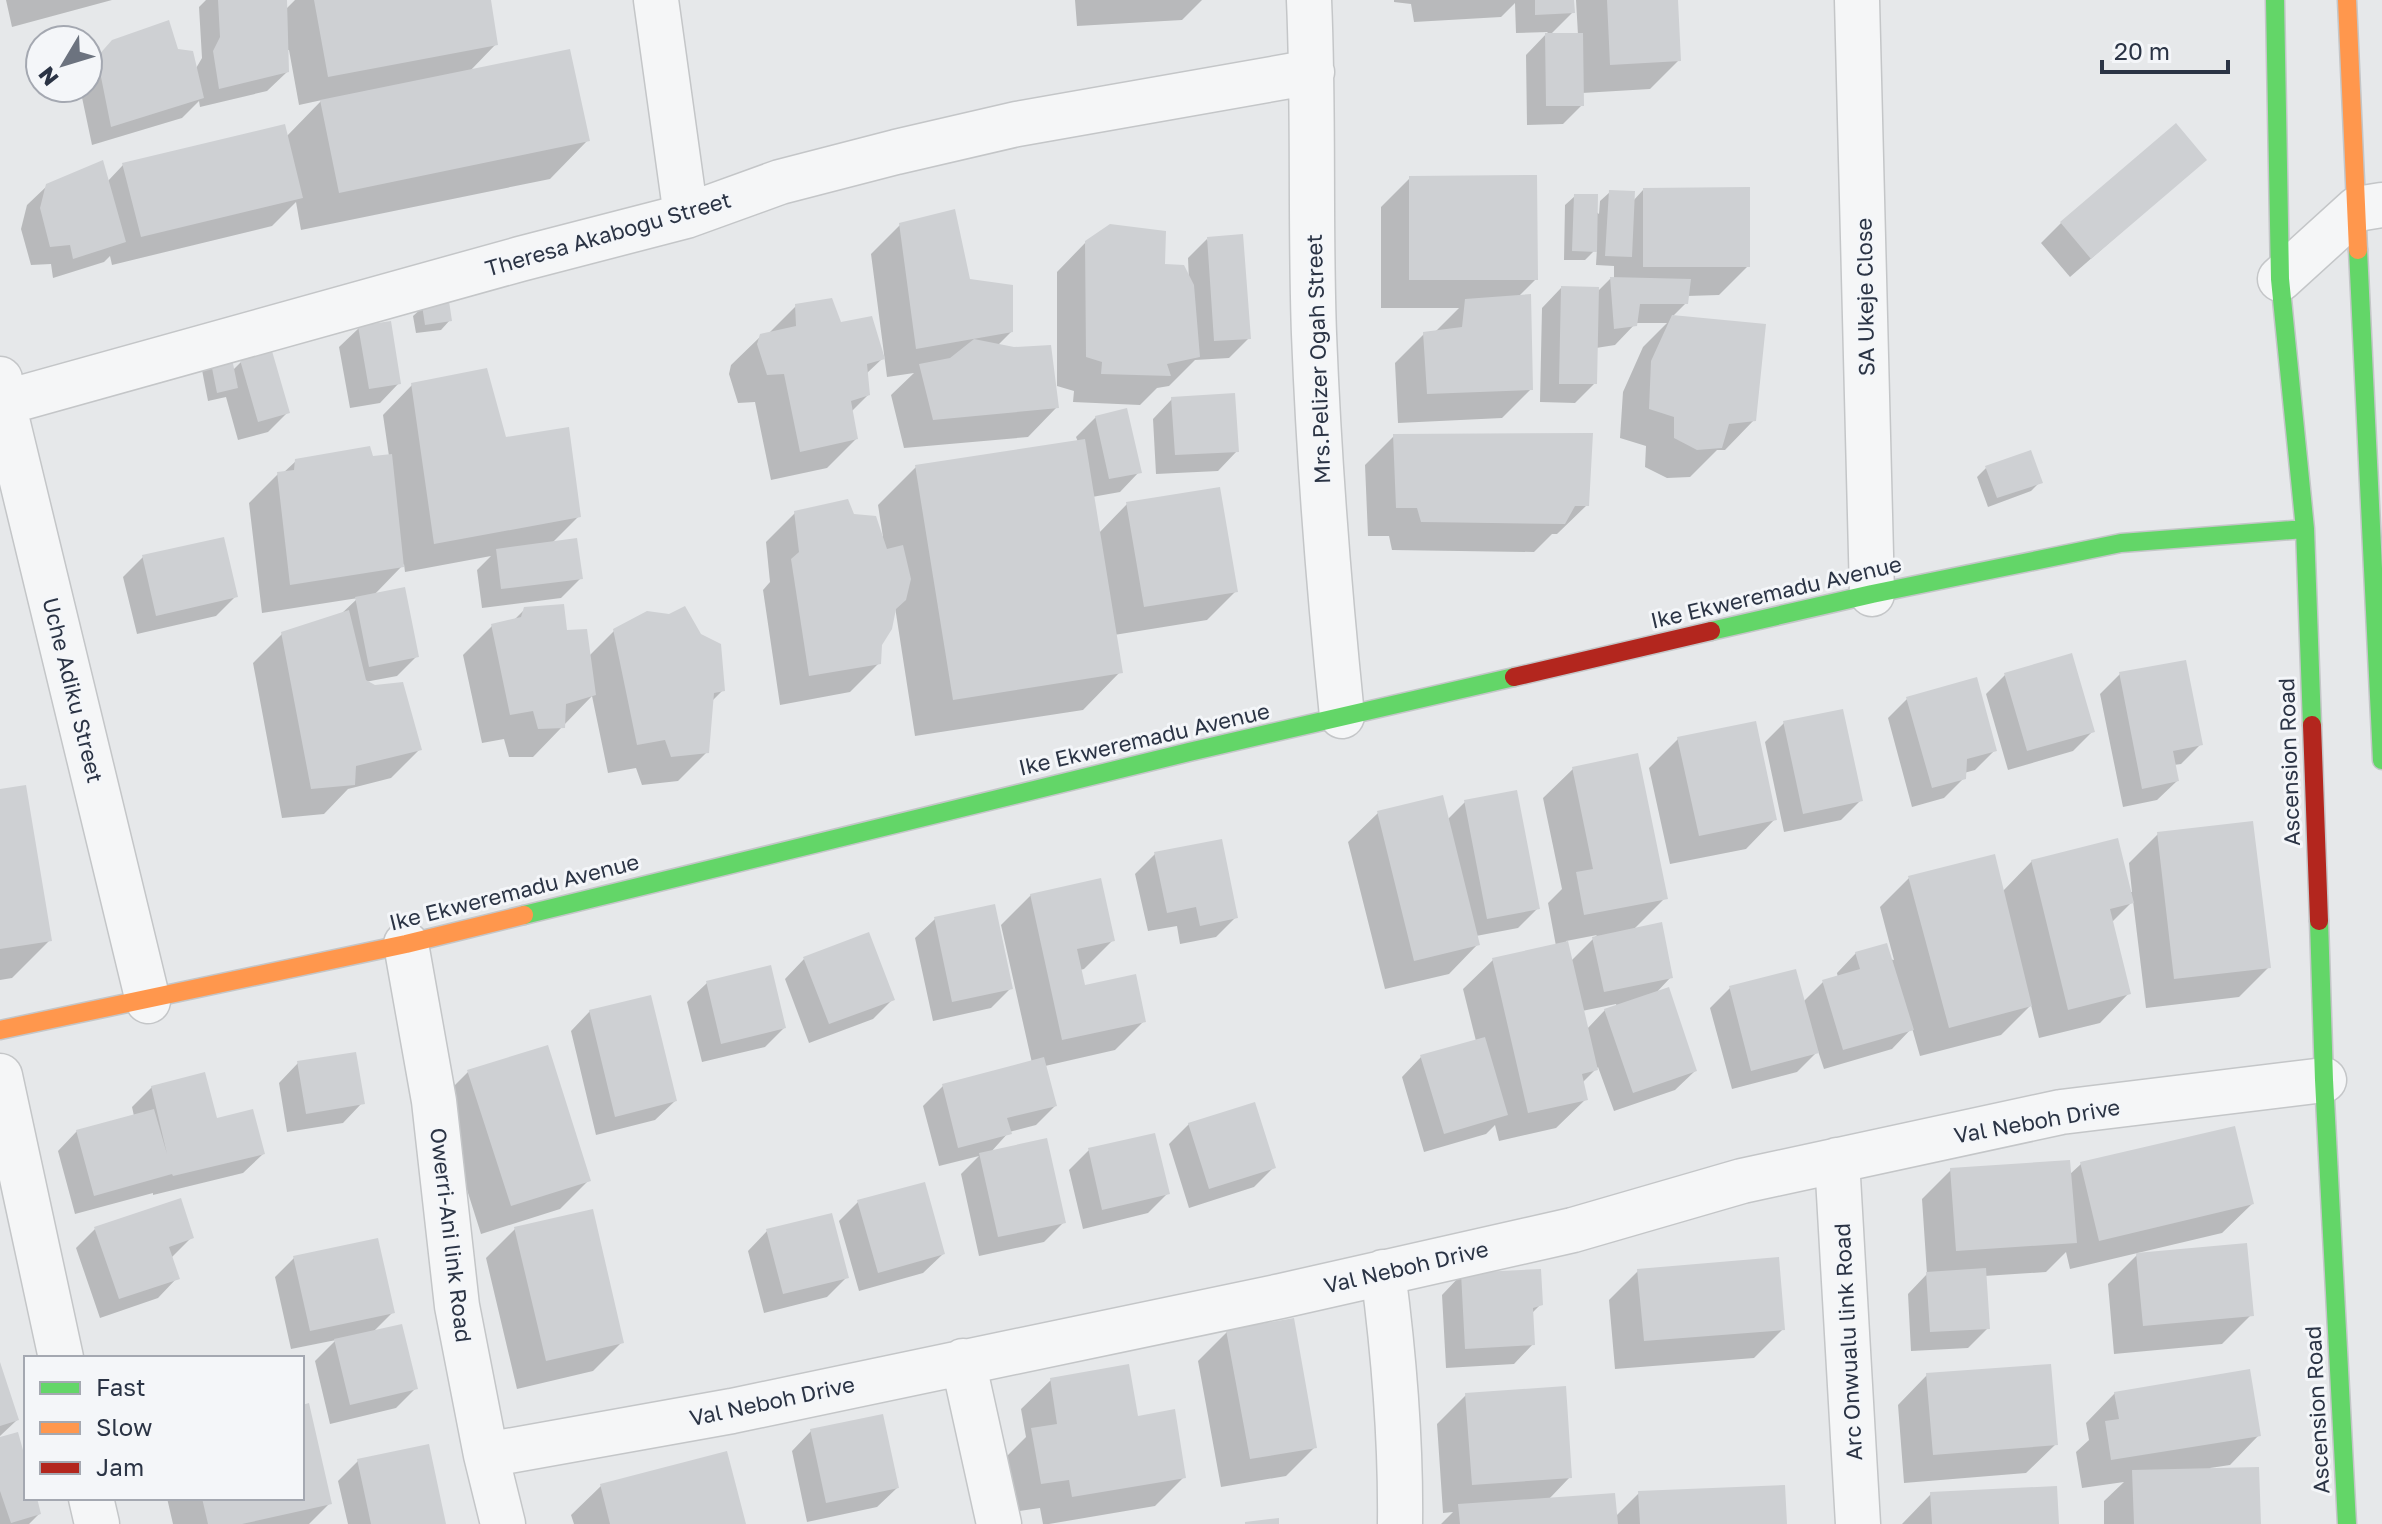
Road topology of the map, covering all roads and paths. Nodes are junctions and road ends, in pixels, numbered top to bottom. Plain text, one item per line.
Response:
1 (656, 0) edge
2 (1309, 0) edge
3 (1857, 0) edge
4 (2275, 0) edge
5 (2347, 0) edge
6 (1312, 72) junction
7 (2370, 207) edge
8 (686, 216) junction
9 (2280, 279) junction
10 (2, 391) edge
11 (2305, 529) junction
12 (1872, 594) junction
13 (1342, 716) junction
14 (2382, 760) edge
15 (406, 944) junction
16 (148, 1001) junction
17 (0, 1030) edge
18 (0, 1076) edge
19 (2324, 1080) junction
20 (1837, 1160) junction
21 (1383, 1272) junction
22 (61, 1356) edge
23 (963, 1361) junction
24 (486, 1455) junction
25 (91, 1500) edge
26 (97, 1524) edge
27 (503, 1524) edge
28 (999, 1524) edge
29 (1400, 1524) edge
30 (1858, 1524) edge
31 (2347, 1524) edge

1 - 8 street
2 - 6 street, Mrs.Pelizer Ogah Street
3 - 12 street, SA Ukeje Close
4 - 9 street, Ascension Road
5 - 7 street
6 - 8 street, Theresa Akabogu Street
6 - 13 street, Mrs.Pelizer Ogah Street
7 - 9 street
7 - 14 street
8 - 10 street, Theresa Akabogu Street
9 - 11 street, Ascension Road
10 - 16 street, Uche Adiku Street
11 - 12 street, Ike Ekweremadu Avenue
11 - 19 street, Ascension Road
12 - 13 street, Ike Ekweremadu Avenue
13 - 15 street, Ike Ekweremadu Avenue
15 - 16 street, Ike Ekweremadu Avenue
15 - 24 street, Owerri-Ani link Road
16 - 17 street, Ike Ekweremadu Avenue
18 - 22 street
19 - 20 street, Val Neboh Drive
19 - 31 street, Ascension Road
20 - 21 street, Val Neboh Drive
20 - 30 street, Arc Onwualu link Road
21 - 23 street, Val Neboh Drive
21 - 29 street
23 - 24 street, Val Neboh Drive
23 - 28 street
24 - 27 street, Owerri-Ani link Road
25 - 26 street

